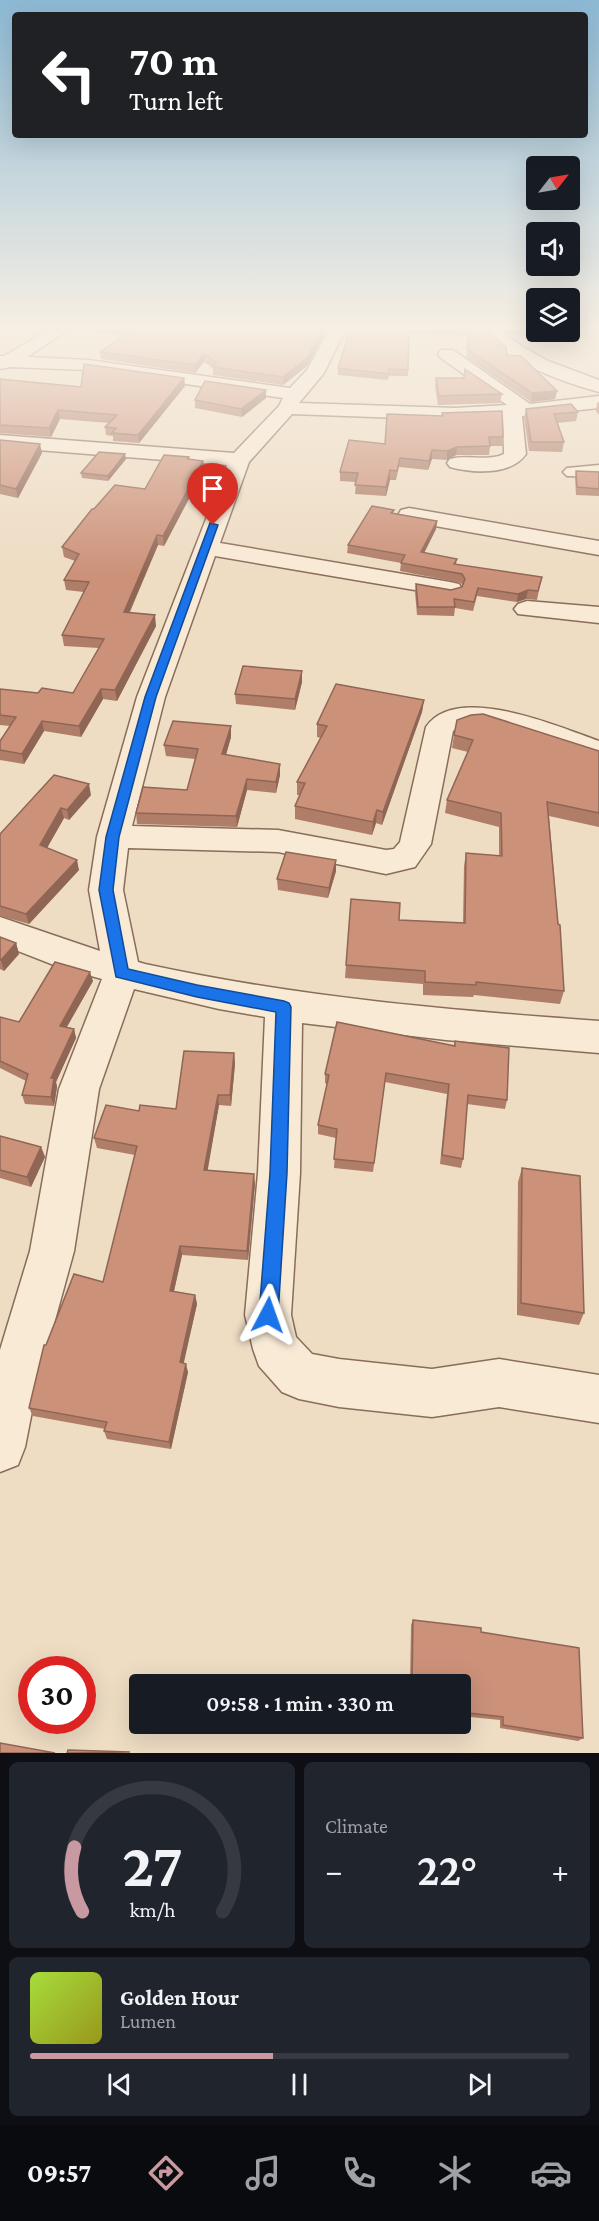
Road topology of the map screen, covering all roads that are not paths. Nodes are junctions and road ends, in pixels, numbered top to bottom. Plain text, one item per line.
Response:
1 (281, 412) edge
2 (427, 412) edge
3 (490, 412) edge
4 (519, 412) edge
5 (3, 447) edge
6 (239, 460) junction
7 (457, 463) dead end
8 (599, 471) edge
9 (574, 472) edge
10 (409, 515) edge
11 (205, 547) junction
12 (599, 548) edge
13 (450, 589) edge
14 (527, 609) dead end
15 (599, 615) edge
16 (599, 751) edge
17 (112, 837) junction
18 (0, 930) edge
19 (122, 973) junction
20 (284, 1007) junction
21 (599, 1037) edge
22 (7, 1383) edge
23 (599, 1399) edge
24 (0, 1448) edge

1 - 6 street
2 - 3 street
4 - 7 street
5 - 6 street
6 - 11 street
8 - 9 street
10 - 12 street
11 - 13 street
11 - 17 street
14 - 15 street
16 - 17 street
17 - 19 street
18 - 19 street
19 - 20 street
19 - 22 street
20 - 21 street
20 - 23 street
22 - 24 street

